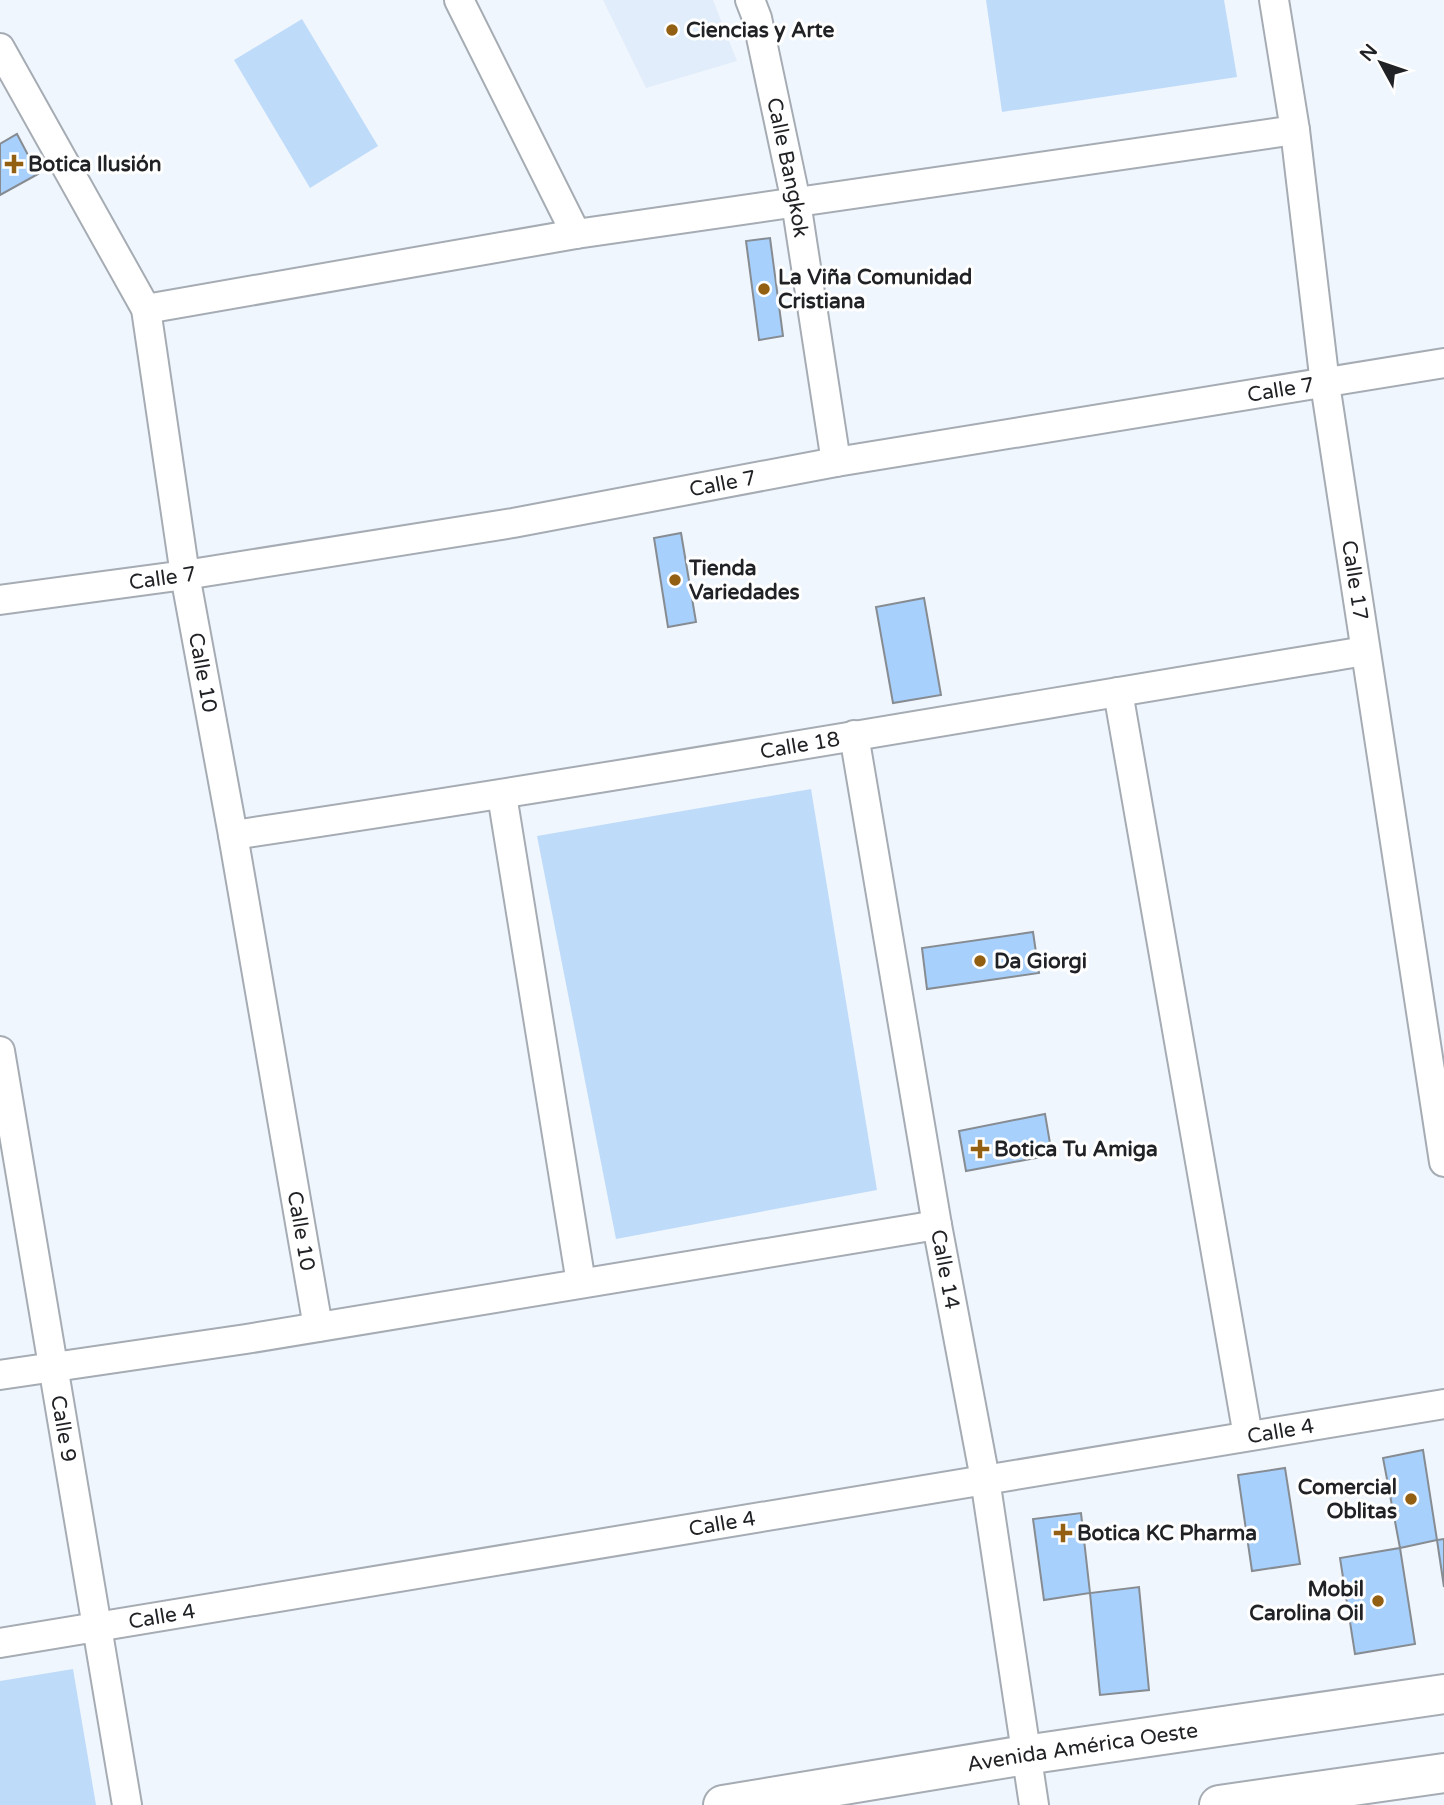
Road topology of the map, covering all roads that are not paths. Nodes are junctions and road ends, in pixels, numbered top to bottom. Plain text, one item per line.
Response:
1 (459, 0) edge
2 (750, 0) edge
3 (1274, 0) edge
4 (0, 48) edge
5 (1295, 130) junction
6 (796, 202) junction
7 (576, 234) junction
8 (146, 309) junction
9 (1444, 363) edge
10 (1325, 384) junction
11 (836, 462) junction
12 (185, 575) junction
13 (0, 600) edge
14 (1365, 652) junction
15 (1118, 692) junction
16 (855, 734) junction
17 (502, 795) junction
18 (233, 835) junction
19 (0, 1051) edge
20 (1444, 1162) edge
21 (937, 1225) junction
22 (581, 1283) junction
23 (318, 1327) junction
24 (55, 1367) junction
25 (0, 1375) edge
26 (1444, 1404) edge
27 (1248, 1436) junction
28 (985, 1479) junction
29 (97, 1627) junction
30 (0, 1643) edge
31 (1444, 1694) edge
32 (1025, 1755) junction
33 (1444, 1773) edge
34 (127, 1805) edge
35 (723, 1805) edge
36 (1034, 1805) edge
37 (1219, 1805) edge

1 - 7 street
2 - 6 street, Calle Bangkok
3 - 5 street, Calle 17
4 - 8 street, Calle 10
5 - 6 street
5 - 10 street, Calle 17
6 - 7 street
6 - 11 street, Calle Bangkok
7 - 8 street
8 - 12 street, Calle 10
9 - 10 street, Calle 7
10 - 11 street, Calle 7
10 - 14 street, Calle 17
11 - 12 street, Calle 7
12 - 13 street, Calle 7
12 - 18 street, Calle 10
14 - 15 street, Calle 18
14 - 20 street, Calle 17
15 - 16 street, Calle 18
15 - 27 street
16 - 17 street, Calle 18
16 - 21 street, Calle 14
17 - 18 street, Calle 18
17 - 22 street
18 - 23 street, Calle 10
19 - 24 street, Calle 9
21 - 22 street
21 - 28 street, Calle 14
22 - 23 street
23 - 24 street
24 - 25 street
24 - 29 street, Calle 9
26 - 27 street, Calle 4
27 - 28 street, Calle 4
28 - 29 street, Calle 4
28 - 32 street, Calle 14
29 - 30 street, Calle 4
29 - 34 street, Calle 9
31 - 32 main road, Avenida América Oeste
32 - 35 main road, Avenida América Oeste
32 - 36 street, Calle 14
33 - 37 main road

